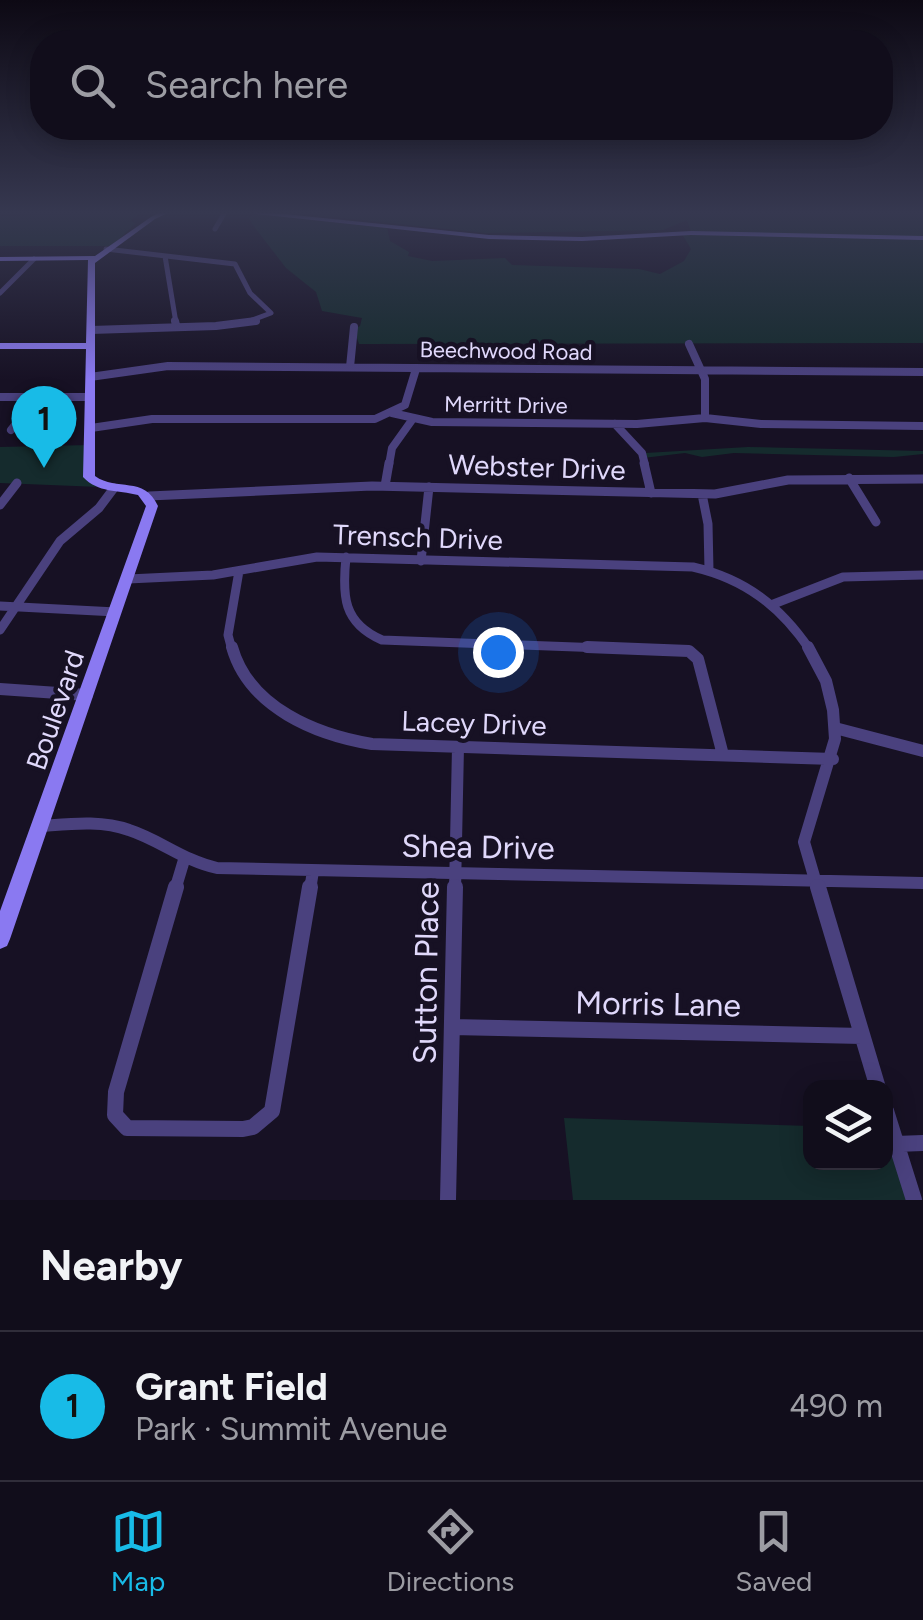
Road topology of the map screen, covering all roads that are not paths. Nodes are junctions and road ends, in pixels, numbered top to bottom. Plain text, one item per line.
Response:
1 (24, 268) edge
2 (91, 268) edge
3 (167, 268) edge
4 (237, 268) edge
5 (0, 292) edge
6 (176, 326) junction
7 (354, 327) dead end
8 (92, 330) junction
9 (689, 344) dead end
10 (0, 346) edge
11 (91, 346) junction
12 (350, 367) junction
13 (416, 368) junction
14 (702, 371) junction
15 (923, 372) edge
16 (90, 377) junction
17 (0, 397) edge
18 (37, 397) junction
19 (90, 397) junction
20 (392, 413) junction
21 (705, 418) junction
22 (412, 420) junction
23 (615, 424) junction
24 (923, 426) edge
25 (91, 428) junction
26 (11, 430) dead end
27 (849, 478) junction
28 (923, 479) edge
29 (18, 484) dead end
30 (384, 486) junction
31 (429, 487) junction
32 (114, 488) junction
33 (651, 493) junction
34 (702, 494) junction
35 (149, 496) junction
36 (0, 505) edge
37 (876, 522) dead end
38 (346, 557) junction
39 (421, 561) junction
40 (709, 570) junction
41 (239, 571) junction
42 (923, 575) edge
43 (128, 579) junction
44 (771, 605) junction
45 (0, 606) edge
46 (16, 606) junction
47 (116, 612) junction
48 (0, 630) edge
49 (0, 689) edge
50 (87, 695) junction
51 (836, 728) junction
52 (458, 747) junction
53 (923, 751) edge
54 (722, 755) junction
55 (833, 758) junction
56 (41, 826) junction
57 (184, 860) junction
58 (314, 871) junction
59 (456, 874) junction
60 (812, 881) junction
61 (923, 883) edge
62 (7, 899) edge
63 (0, 939) edge
64 (452, 1027) junction
65 (862, 1036) junction
66 (876, 1080) edge
67 (893, 1134) edge
68 (896, 1144) junction
69 (923, 1144) edge
70 (448, 1200) edge
71 (914, 1200) edge

1 - 5 street
2 - 8 street
3 - 6 street
4 - 6 street
6 - 8 street
7 - 12 street
8 - 11 street
9 - 14 street
10 - 11 street
11 - 16 street
12 - 13 street, Beechwood Road
12 - 16 street, Beechwood Road
13 - 14 street, Beechwood Road
13 - 20 street
14 - 15 street, Beechwood Road
14 - 21 street
16 - 19 street
17 - 18 street
18 - 19 street
18 - 26 street
19 - 25 street
20 - 22 street, Merritt Drive
20 - 25 street, Merritt Drive
21 - 23 street, Merritt Drive
21 - 24 street, Merritt Drive
22 - 23 street, Merritt Drive
22 - 30 street
23 - 33 street
25 - 32 street
27 - 28 street, Webster Drive
27 - 34 street, Webster Drive
27 - 37 street
29 - 36 street
30 - 31 street, Webster Drive
30 - 35 street, Webster Drive
31 - 33 street, Webster Drive
31 - 39 street
32 - 35 street
32 - 46 street
33 - 34 street, Webster Drive
34 - 40 street
35 - 43 street, Boulevard
38 - 39 street, Trensch Drive
38 - 41 street, Trensch Drive
38 - 54 street
39 - 40 street, Trensch Drive
40 - 44 street
41 - 43 street, Trensch Drive
41 - 52 street, Lacey Drive
42 - 44 street
43 - 47 street, Boulevard
44 - 51 street
45 - 46 street
46 - 47 street
46 - 48 street
47 - 50 street, Boulevard
49 - 50 street
50 - 56 street, Boulevard
51 - 53 street
51 - 55 street
52 - 54 street, Lacey Drive
52 - 59 street, Sutton Place
54 - 55 street, Lacey Drive
55 - 60 street
56 - 57 street, Shea Drive
56 - 62 street, Boulevard
57 - 58 street, Shea Drive
57 - 58 street
58 - 59 street, Shea Drive
59 - 60 street, Shea Drive
59 - 64 street, Sutton Place
60 - 61 street, Shea Drive
60 - 65 street
62 - 63 street, Boulevard
64 - 65 street, Morris Lane
64 - 70 street, Sutton Place
65 - 66 street
67 - 68 street
68 - 69 street
68 - 71 street

